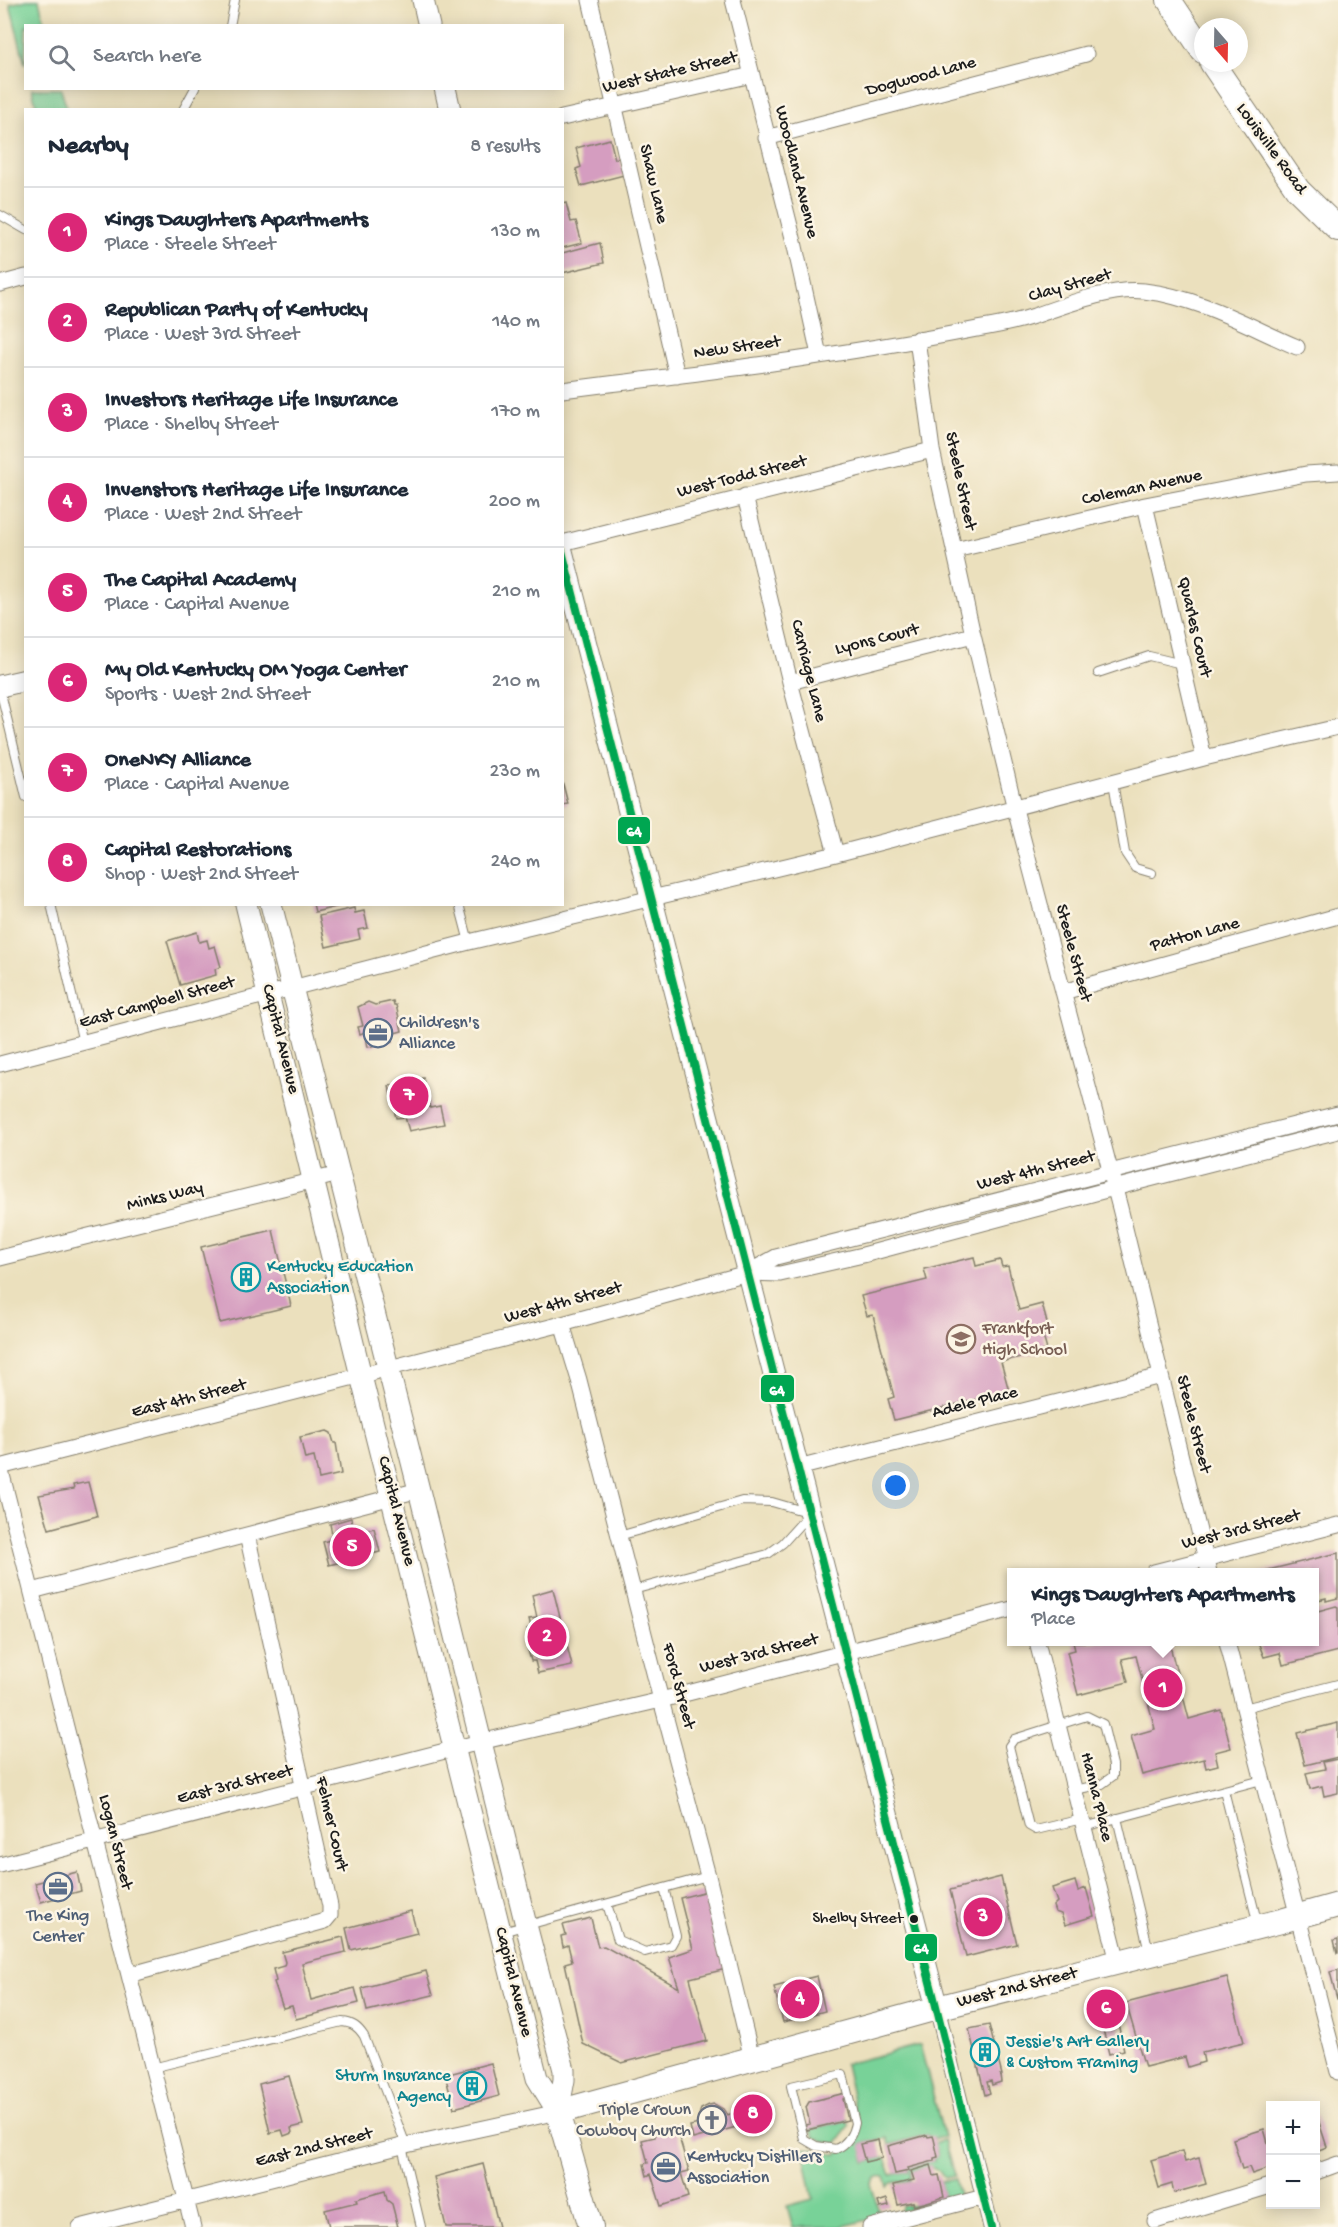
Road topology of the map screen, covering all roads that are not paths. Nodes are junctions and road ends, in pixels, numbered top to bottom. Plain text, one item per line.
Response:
1 (235, 0) edge
2 (423, 0) edge
3 (590, 0) edge
4 (733, 0) edge
5 (1169, 0) edge
6 (230, 24) edge
7 (429, 24) edge
8 (1194, 38) edge
9 (1086, 54) dead end
10 (1218, 72) edge
11 (752, 75) junction
12 (194, 90) edge
13 (445, 90) edge
14 (615, 106) junction
15 (184, 108) edge
16 (450, 108) edge
17 (564, 118) edge
18 (766, 138) junction
19 (0, 215) edge
20 (1338, 228) edge
21 (24, 229) edge
22 (24, 278) edge
23 (0, 284) edge
24 (917, 339) junction
25 (1298, 347) dead end
26 (819, 355) junction
27 (677, 376) junction
28 (564, 390) edge
29 (932, 450) junction
30 (1338, 472) edge
31 (745, 496) junction
32 (1145, 505) junction
33 (564, 542) edge
34 (955, 550) junction
35 (564, 559) edge
36 (974, 635) junction
37 (1182, 664) junction
38 (1098, 673) dead end
39 (24, 681) edge
40 (790, 682) junction
41 (0, 688) edge
42 (1338, 727) edge
43 (1204, 758) junction
44 (1113, 782) junction
45 (24, 789) edge
46 (1015, 809) junction
47 (836, 854) junction
48 (1152, 873) dead end
49 (652, 898) junction
50 (51, 906) edge
51 (247, 906) edge
52 (272, 906) edge
53 (460, 906) edge
54 (1338, 916) edge
55 (469, 942) junction
56 (292, 988) junction
57 (1063, 992) junction
58 (269, 994) junction
59 (83, 1042) junction
60 (0, 1064) edge
61 (1338, 1114) edge
62 (1338, 1131) edge
63 (1110, 1172) junction
64 (339, 1174) junction
65 (315, 1180) junction
66 (1114, 1188) junction
67 (0, 1258) edge
68 (747, 1273) junction
69 (562, 1324) junction
70 (388, 1368) junction
71 (361, 1376) junction
72 (1161, 1376) junction
73 (0, 1467) edge
74 (798, 1468) junction
75 (419, 1490) junction
76 (393, 1497) junction
77 (810, 1513) junction
78 (1338, 1525) edge
79 (247, 1535) junction
80 (619, 1536) junction
81 (1207, 1566) edge
82 (1189, 1568) edge
83 (633, 1590) junction
84 (32, 1591) junction
85 (1007, 1610) edge
86 (1038, 1646) edge
87 (1228, 1646) edge
88 (845, 1652) junction
89 (1338, 1684) edge
90 (661, 1700) junction
91 (1244, 1708) junction
92 (1058, 1724) junction
93 (480, 1742) junction
94 (454, 1748) junction
95 (1262, 1780) junction
96 (303, 1788) junction
97 (1075, 1790) junction
98 (1224, 1790) junction
99 (1117, 1818) junction
100 (1083, 1823) junction
101 (95, 1841) junction
102 (0, 1866) edge
103 (708, 1876) junction
104 (664, 1888) junction
105 (607, 1904) junction
106 (1338, 1905) edge
107 (1298, 1917) junction
108 (526, 1925) junction
109 (1258, 1927) junction
110 (500, 1932) junction
111 (1150, 1954) junction
112 (1118, 1962) junction
113 (129, 1975) junction
114 (937, 2008) junction
115 (752, 2059) junction
116 (152, 2068) junction
117 (1338, 2072) edge
118 (809, 2082) joint
119 (558, 2112) junction
120 (404, 2146) junction
121 (1338, 2164) edge
122 (1320, 2171) edge
123 (1266, 2187) edge
124 (984, 2197) junction
125 (186, 2200) junction
126 (1155, 2221) dead end
127 (80, 2227) edge
128 (193, 2227) edge
129 (421, 2227) edge
130 (591, 2227) edge
131 (870, 2227) edge
132 (991, 2227) edge

1 - 6 lane
2 - 7 main road
3 - 14 street, Shaw Lane
4 - 11 street, Woodland Avenue
5 - 8 main road
9 - 18 street, Dogwood Lane
10 - 20 main road, Louisville Road
11 - 14 street, West State Street
11 - 18 street, Woodland Avenue
12 - 15 lane
13 - 16 main road
14 - 17 street, West State Street
14 - 27 street, Shaw Lane
18 - 26 street, Woodland Avenue
19 - 21 lane
22 - 23 street
24 - 25 street, Clay Street
24 - 26 street, New Street
24 - 29 street, Steele Street
26 - 27 street, New Street
27 - 28 street, New Street
29 - 31 street, West Todd Street
29 - 34 street, Steele Street
30 - 32 street, Coleman Avenue
31 - 33 street, West Todd Street
31 - 40 street, Carriage Lane
32 - 34 street, Coleman Avenue
32 - 37 street, Quarles Court
34 - 36 street, Steele Street
35 - 49 main road
36 - 40 street, Lyons Court
36 - 46 street, Steele Street
37 - 38 lane
37 - 43 street, Quarles Court
39 - 41 main road
40 - 47 street, Carriage Lane
41 - 45 lane
42 - 43 street, East Campbell Street
43 - 44 street, East Campbell Street
44 - 46 street, East Campbell Street
44 - 48 lane
46 - 47 street, East Campbell Street
46 - 57 street, Steele Street
47 - 49 street, East Campbell Street
49 - 55 street, East Campbell Street
49 - 68 main road
50 - 59 lane
51 - 58 main road, Capital Avenue
52 - 56 main road, Capital Avenue
53 - 55 lane
54 - 57 street, Patton Lane
55 - 56 street, East Campbell Street
56 - 58 street, East Campbell Street
56 - 64 main road, Capital Avenue
57 - 63 street, Steele Street
58 - 59 street, East Campbell Street
58 - 65 main road, Capital Avenue
59 - 60 street, East Campbell Street
61 - 63 street, West 4th Street
62 - 66 street, West 4th Street
63 - 66 street, Steele Street
63 - 68 street, West 4th Street
64 - 65 street, Minks Way
64 - 70 main road, Capital Avenue
65 - 67 street, Minks Way
65 - 71 main road, Capital Avenue
66 - 68 street, West 4th Street
66 - 72 street, Steele Street
68 - 69 street, West 4th Street
68 - 74 main road
69 - 70 street, West 4th Street
69 - 80 street, Ford Street
70 - 71 street, East 4th Street
70 - 75 main road, Capital Avenue
71 - 73 street, East 4th Street
71 - 76 main road, Capital Avenue
72 - 74 street, Adele Place
72 - 81 street, Steele Street
73 - 84 street, Logan Street
74 - 77 main road
75 - 76 street
75 - 93 main road, Capital Avenue
76 - 79 street
76 - 94 main road, Capital Avenue
77 - 80 lane
77 - 83 lane
77 - 88 main road
78 - 81 street, West 3rd Street
79 - 84 street
79 - 96 street, Felmer Court
80 - 83 street, Ford Street
81 - 82 street, West 3rd Street
83 - 90 street, Ford Street
84 - 101 street, Logan Street
85 - 88 street, West 3rd Street
86 - 92 street, Hanna Place
87 - 91 street
88 - 90 street, West 3rd Street
88 - 114 main road
89 - 91 lane
90 - 93 street, West 3rd Street
90 - 103 street, Ford Street
91 - 95 street
92 - 97 street, Hanna Place
92 - 97 lane
92 - 100 lane
93 - 94 street, East 3rd Street
93 - 108 main road, Capital Avenue
94 - 96 street, East 3rd Street
94 - 110 main road, Capital Avenue
95 - 98 lane
95 - 107 street
96 - 101 street, East 3rd Street
96 - 113 street, Felmer Court
97 - 100 street, Hanna Place
98 - 99 lane
98 - 109 lane
99 - 100 lane
99 - 111 lane
100 - 112 street, Hanna Place
101 - 102 street, East 3rd Street
101 - 113 street, Logan Street
103 - 104 lane
103 - 115 street, Ford Street
104 - 105 lane
104 - 105 lane
105 - 108 lane
106 - 107 main road, West 2nd Street
107 - 109 main road, West 2nd Street
107 - 117 street
108 - 110 lane
108 - 119 main road, Capital Avenue
109 - 111 main road, West 2nd Street
110 - 119 main road, Capital Avenue
111 - 112 main road, West 2nd Street
112 - 114 main road, West 2nd Street
113 - 116 street, Logan Street
114 - 115 main road, West 2nd Street
114 - 124 street
115 - 119 main road, West 2nd Street
116 - 120 lane
116 - 125 street, Logan Street
118 - 118 lane
119 - 120 street, East 2nd Street
119 - 130 main road, Capital Avenue
120 - 125 street, East 2nd Street
120 - 129 lane
121 - 122 street
123 - 126 street
124 - 131 street
124 - 132 street
125 - 127 street, East 2nd Street
125 - 128 street, Logan Street

